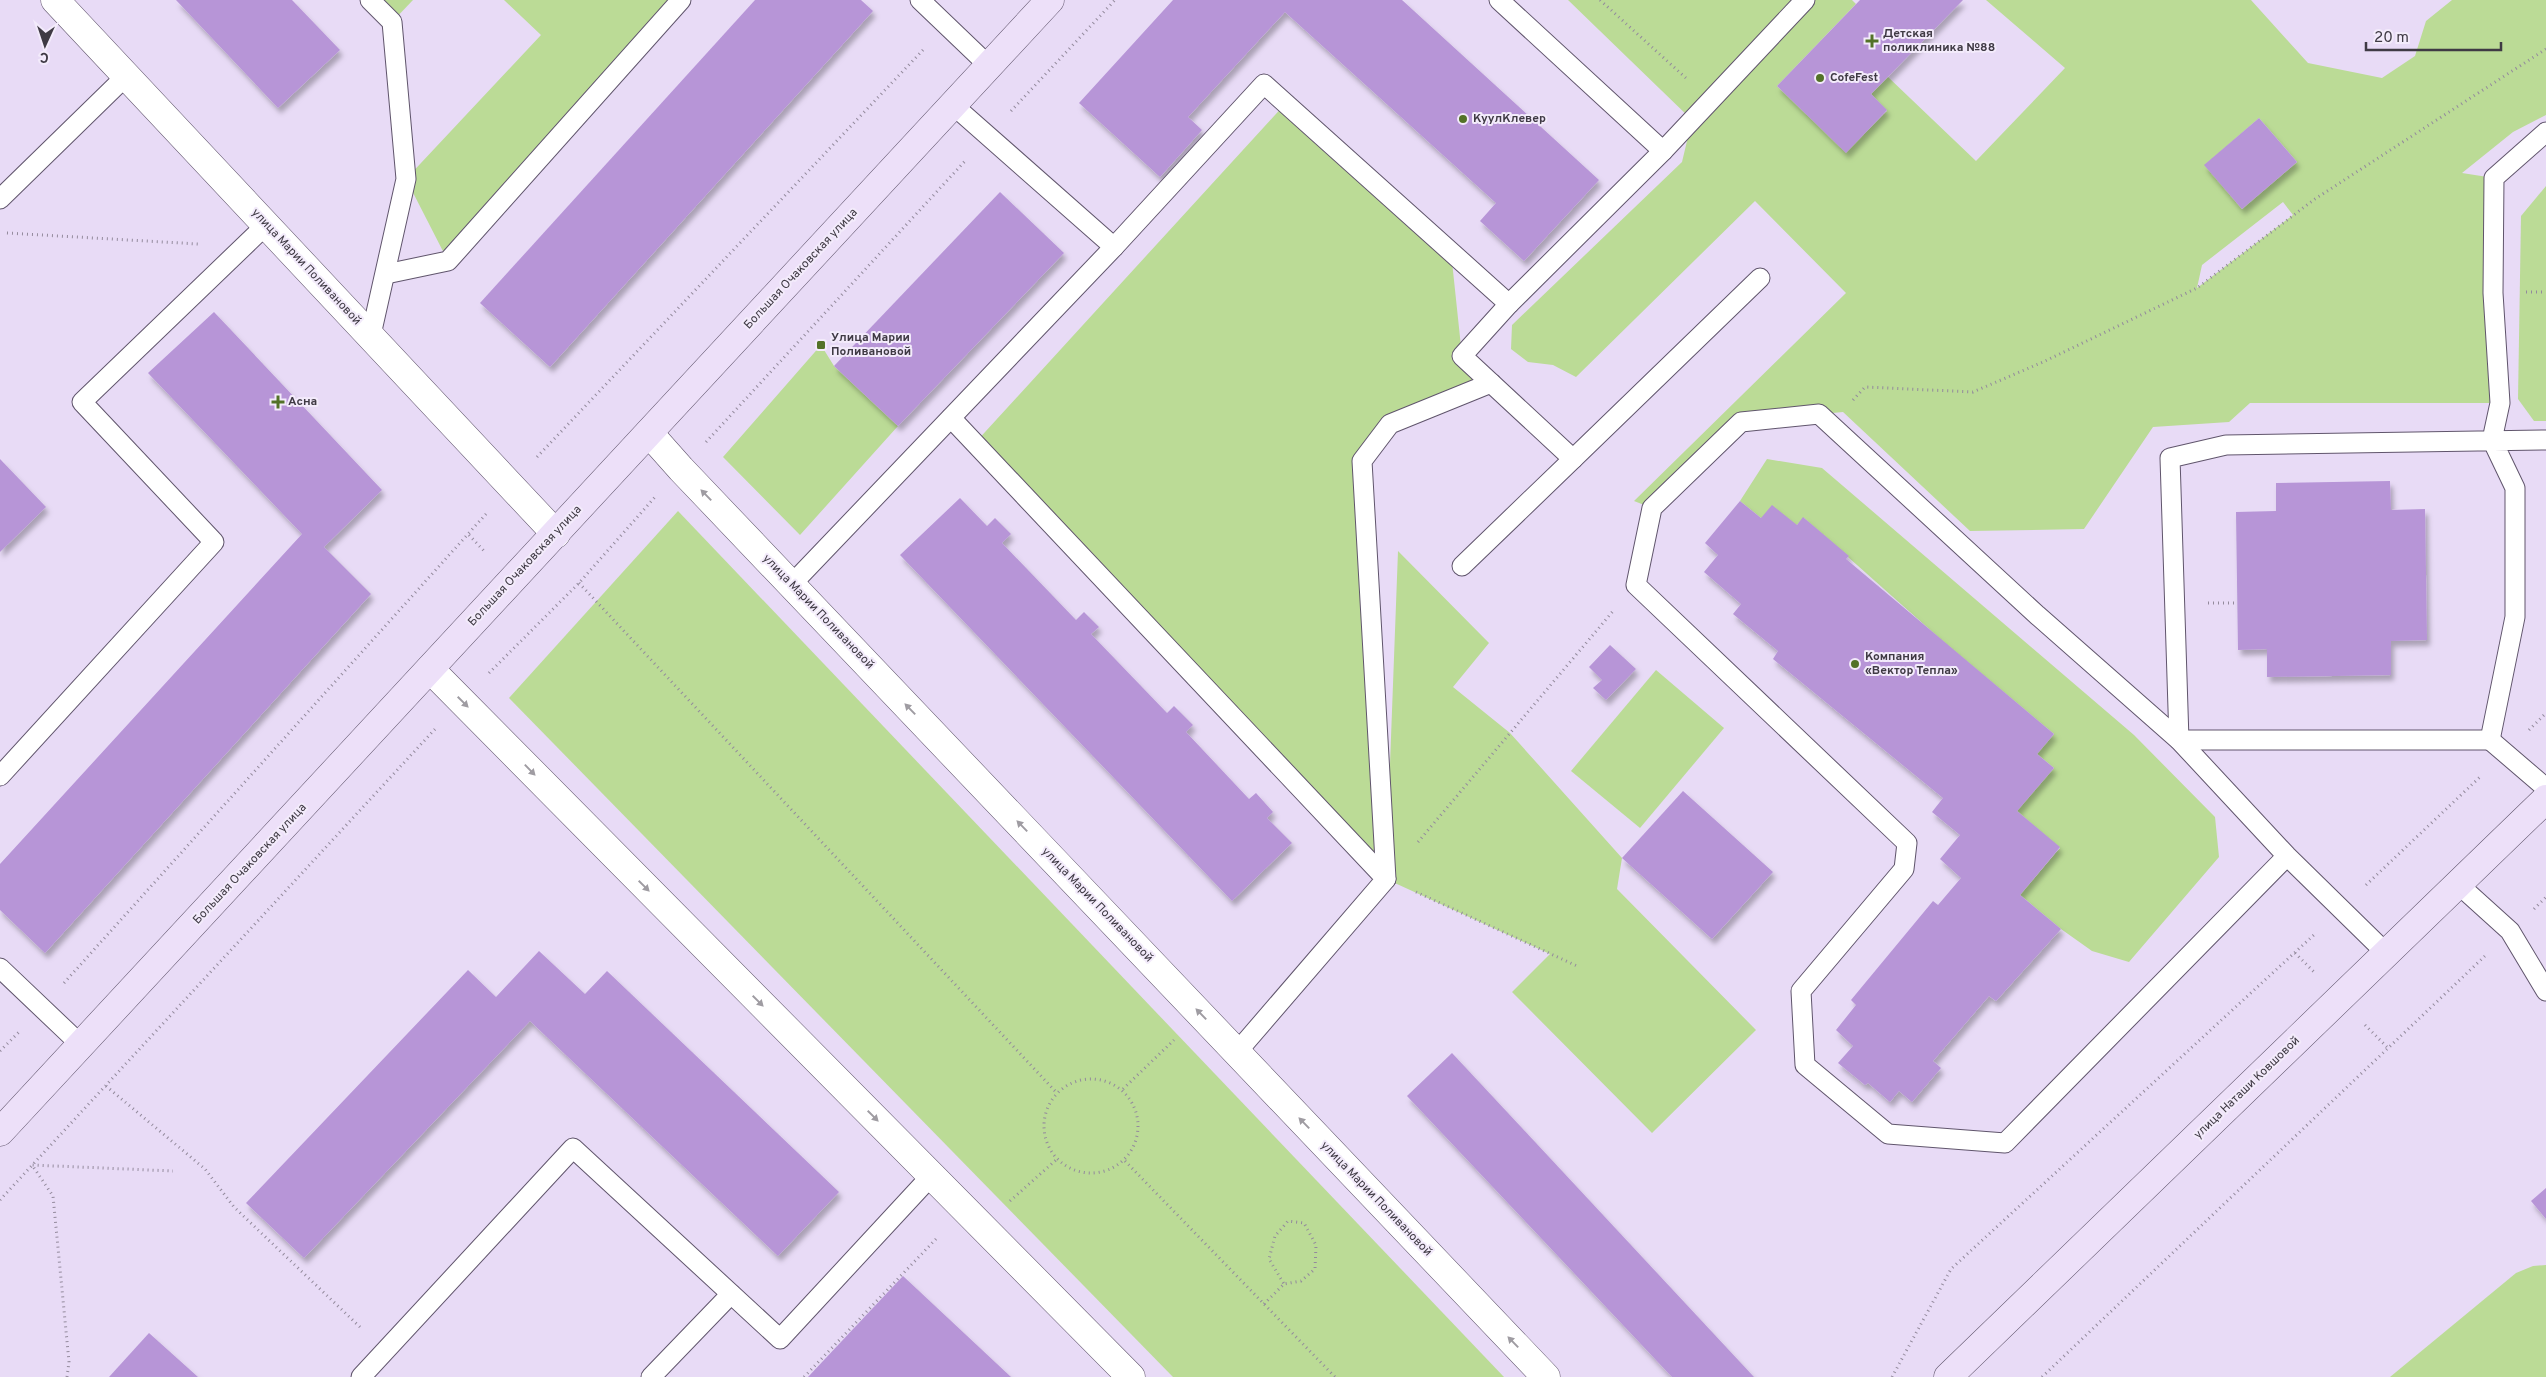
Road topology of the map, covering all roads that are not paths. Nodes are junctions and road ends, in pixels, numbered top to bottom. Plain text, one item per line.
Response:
1 (55, 0) edge
2 (370, 0) edge
3 (681, 0) edge
4 (920, 0) edge
5 (1050, 0) edge
6 (1499, 0) edge
7 (1805, 0) edge
8 (990, 66) junction
9 (126, 76) junction
10 (953, 105) junction
11 (2546, 132) edge
12 (1663, 151) junction
13 (0, 199) edge
14 (266, 225) junction
15 (1114, 247) junction
16 (386, 274) junction
17 (1760, 278) dead end
18 (1509, 304) junction
19 (371, 336) junction
20 (1491, 383) junction
21 (951, 418) junction
22 (649, 433) junction
23 (2492, 440) junction
24 (2546, 440) edge
25 (1573, 459) junction
26 (556, 534) junction
27 (1462, 566) dead end
28 (791, 585) junction
29 (430, 670) junction
30 (2179, 740) junction
31 (2490, 740) junction
32 (0, 776) edge
33 (2546, 788) edge
34 (2546, 799) edge
35 (2287, 856) junction
36 (1386, 879) junction
37 (2458, 884) junction
38 (2386, 952) junction
39 (0, 968) edge
40 (2545, 985) edge
41 (81, 1045) junction
42 (1236, 1052) junction
43 (0, 1132) edge
44 (931, 1176) junction
45 (731, 1294) junction
46 (361, 1377) edge
47 (651, 1377) edge
48 (1131, 1377) edge
49 (1546, 1377) edge
50 (1948, 1377) edge

1 - 9 street, улица Марии Поливановой
2 - 16 lane
3 - 16 lane
4 - 8 lane
5 - 8 street, Большая Очаковская улица
6 - 12 lane
7 - 12 lane
8 - 10 street, Большая Очаковская улица
9 - 13 lane
9 - 14 street, улица Марии Поливановой
10 - 15 lane
10 - 22 street, Большая Очаковская улица
11 - 23 lane
12 - 18 lane
14 - 19 street, улица Марии Поливановой
14 - 32 lane
15 - 18 lane
15 - 21 lane
16 - 19 lane
17 - 25 lane
18 - 20 lane
19 - 26 street, улица Марии Поливановой
20 - 25 lane
20 - 36 lane
21 - 28 lane
21 - 36 lane
22 - 26 street, Большая Очаковская улица
28 -> 22 street, улица Марии Поливановой
23 - 24 lane
23 - 30 lane
23 - 31 lane
25 - 27 lane
26 - 29 street, Большая Очаковская улица
42 -> 28 street, улица Марии Поливановой
29 - 41 street, Большая Очаковская улица
29 -> 44 street
30 - 31 lane
30 - 35 lane
30 - 35 lane
31 - 33 lane
34 - 37 street, улица Наташи Ковшовой
35 - 38 lane
36 - 42 lane
37 - 38 street, улица Наташи Ковшовой
37 - 40 lane
38 - 50 street, улица Наташи Ковшовой
39 - 41 lane
41 - 43 street, Большая Очаковская улица
49 -> 42 street, улица Марии Поливановой
44 - 45 lane
44 - 48 street
45 - 46 lane
45 - 47 lane

